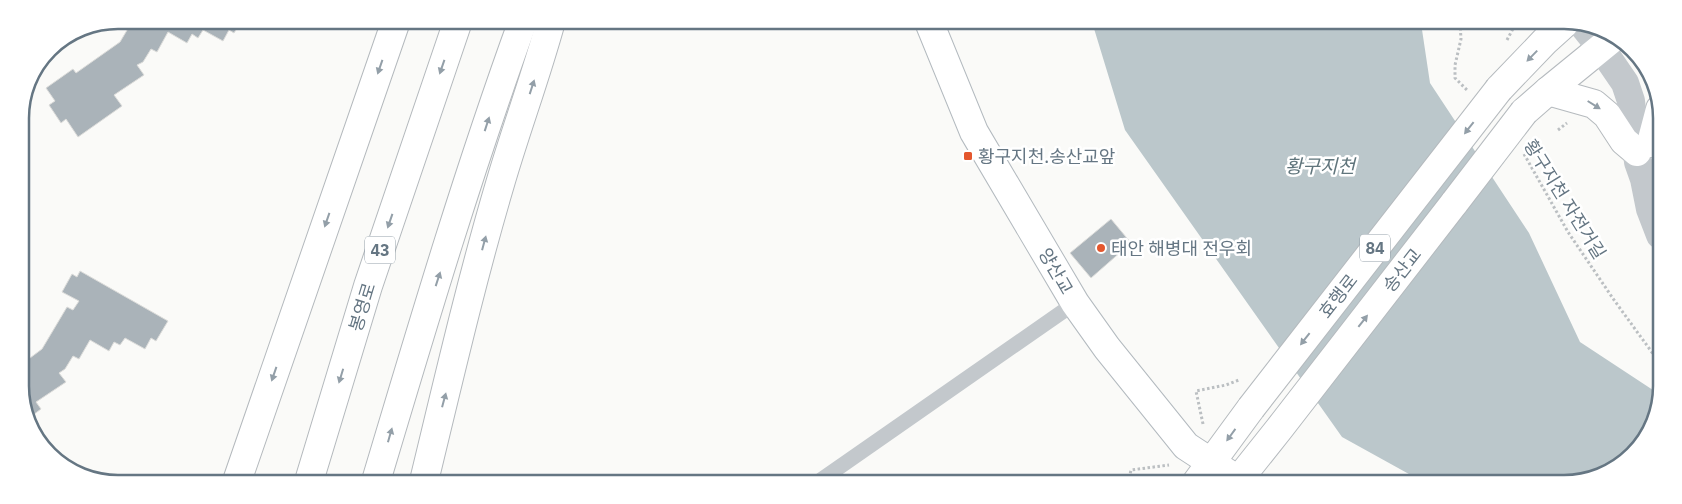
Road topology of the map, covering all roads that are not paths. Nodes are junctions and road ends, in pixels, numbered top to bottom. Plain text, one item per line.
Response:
1 (393, 29) edge
2 (455, 29) edge
3 (520, 29) edge
4 (549, 29) edge
5 (932, 29) edge
6 (1558, 29) edge
7 (1611, 43) edge
8 (1548, 91) junction
9 (1653, 126) edge
10 (1644, 147) junction
11 (1653, 217) edge
12 (1075, 303) junction
13 (1203, 473) edge
14 (239, 475) edge
15 (311, 475) edge
16 (378, 475) edge
17 (425, 475) edge
18 (828, 475) edge
19 (1245, 475) edge

1 -> 14 main road
2 -> 15 main road, 봉영로 / 43
16 -> 3 main road
17 -> 4 main road
5 - 12 main road, 양산교
6 -> 13 main road, 효행로 / 84, bridge
7 - 8 main road, 84
7 - 10 street
8 -> 10 main road
19 -> 8 main road, 송산교 / 84, bridge
9 - 10 main road
10 - 11 street
12 - 13 main road, 양산교
12 - 18 lane

